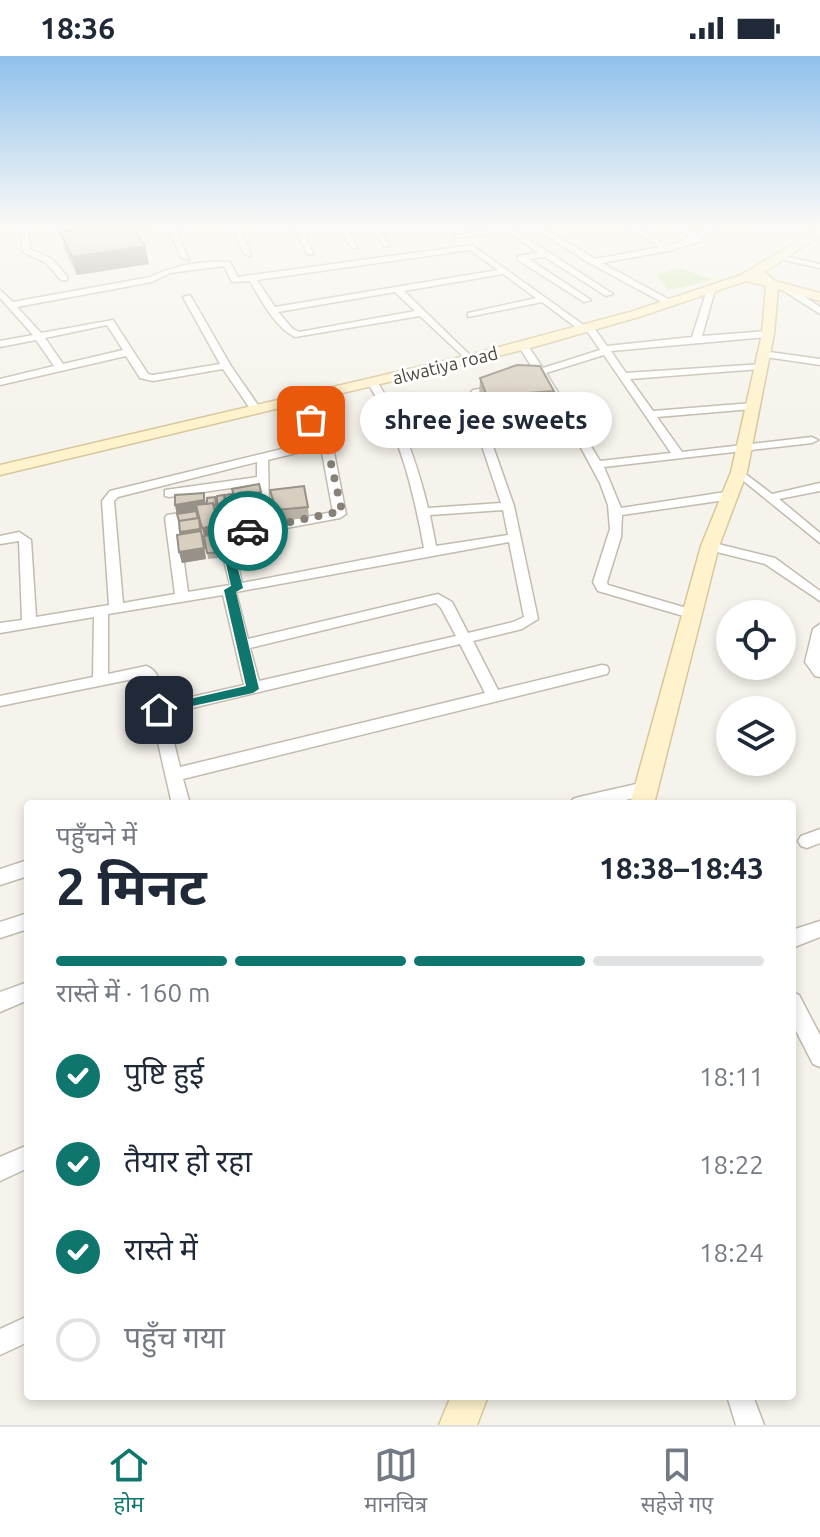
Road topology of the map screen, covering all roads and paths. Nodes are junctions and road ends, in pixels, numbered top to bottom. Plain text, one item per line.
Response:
1 (711, 290) edge
2 (84, 291) edge
3 (260, 291) edge
4 (386, 291) edge
5 (399, 291) edge
6 (533, 291) edge
7 (573, 291) edge
8 (604, 291) edge
9 (621, 291) edge
10 (644, 291) edge
11 (708, 291) edge
12 (779, 291) edge
13 (786, 291) edge
14 (792, 291) edge
15 (0, 293) edge
16 (609, 294) junction
17 (187, 297) dead end
18 (544, 299) junction
19 (820, 299) edge
20 (587, 300) junction
21 (577, 302) dead end
22 (669, 303) junction
23 (8, 304) edge
24 (566, 305) dead end
25 (555, 308) junction
26 (272, 310) junction
27 (820, 311) edge
28 (421, 313) junction
29 (471, 315) dead end
30 (587, 328) junction
31 (768, 334) junction
32 (38, 335) junction
33 (696, 339) junction
34 (0, 344) edge
35 (523, 345) junction
36 (605, 350) junction
37 (129, 352) junction
38 (470, 360) junction
39 (761, 360) junction
40 (820, 362) edge
41 (226, 366) junction
42 (60, 368) junction
43 (625, 376) junction
44 (530, 377) junction
45 (0, 382) edge
46 (372, 382) junction
47 (295, 399) junction
48 (752, 406) junction
49 (255, 408) junction
50 (651, 414) junction
51 (812, 440) dead end
52 (326, 442) junction
53 (744, 448) junction
54 (680, 457) junction
55 (262, 458) junction
56 (595, 465) junction
57 (0, 470) edge
58 (739, 472) junction
59 (263, 480) junction
60 (168, 487) junction
61 (820, 487) edge
62 (732, 495) junction
63 (769, 498) junction
64 (508, 506) junction
65 (424, 512) junction
66 (616, 512) junction
67 (171, 518) junction
68 (818, 535) edge
69 (225, 537) junction
70 (516, 537) junction
71 (0, 540) edge
72 (175, 545) junction
73 (710, 546) junction
74 (431, 551) junction
75 (233, 589) junction
76 (182, 597) junction
77 (820, 597) edge
78 (108, 608) junction
79 (692, 614) junction
80 (29, 623) junction
81 (0, 628) edge
82 (820, 629) edge
83 (464, 638) junction
84 (243, 645) junction
85 (602, 670) dead end
86 (820, 672) edge
87 (100, 678) junction
88 (253, 689) junction
89 (494, 696) junction
90 (0, 701) edge
91 (159, 710) junction
92 (174, 775) junction
93 (643, 796) edge
94 (180, 800) edge
95 (611, 800) edge
96 (24, 869) edge
97 (0, 877) edge
98 (24, 922) edge
99 (820, 929) edge
100 (0, 930) edge
101 (796, 938) edge
102 (24, 993) edge
103 (0, 1002) edge
104 (796, 1010) edge
105 (820, 1057) edge
106 (24, 1158) edge
107 (0, 1169) edge
108 (24, 1331) edge
109 (0, 1342) edge
110 (469, 1400) edge
111 (471, 1400) edge
112 (741, 1400) edge
113 (458, 1425) edge
114 (474, 1425) edge
115 (750, 1425) edge

1 - 33 street
2 - 23 street
3 - 26 street
4 - 26 street
5 - 28 street
6 - 18 street
7 - 20 street
8 - 16 street
9 - 16 street
10 - 22 street
11 - 22 street, alwatiya road
12 - 31 street
13 - 27 street
14 - 19 street
15 - 23 street
16 - 20 street
17 - 41 street
18 - 25 street
18 - 29 street
20 - 21 street
22 - 30 street, alwatiya road
23 - 32 street
24 - 25 street
25 - 30 street
26 - 28 street
28 - 38 street
30 - 35 street, alwatiya road
30 - 36 street
31 - 33 street
31 - 39 street
32 - 34 street
32 - 37 street
32 - 42 street
33 - 36 street
35 - 38 street, alwatiya road
35 - 44 street
36 - 43 street
36 - 44 street
37 - 41 street
37 - 42 street
38 - 46 street, alwatiya road
39 - 40 street
39 - 43 street
39 - 48 street
41 - 49 street
42 - 45 street
43 - 50 street
44 - 56 street
44 - 64 street
46 - 47 street, alwatiya road
46 - 65 street
47 - 49 street, alwatiya road
47 - 52 street
48 - 50 street
48 - 53 street
49 - 57 street, alwatiya road
50 - 54 street
51 - 53 street
52 - 55 street
52 - 69 street
53 - 54 street
53 - 58 street
54 - 56 street
55 - 59 street
55 - 60 street
56 - 66 street
58 - 62 street
58 - 63 street
59 - 60 street
59 - 67 street
60 - 67 street
60 - 78 street
61 - 63 street
62 - 66 street
62 - 73 street
63 - 68 street
64 - 65 street
64 - 70 street
65 - 74 street
66 - 79 street
67 - 72 street
69 - 72 street
69 - 75 street
70 - 74 street
70 - 83 street
71 - 80 street
72 - 76 street
73 - 77 street
73 - 79 street
74 - 75 street
75 - 76 street
75 - 84 street
76 - 78 street
78 - 80 street
78 - 87 street
79 - 93 street
80 - 81 street
82 - 86 street
83 - 84 street
83 - 88 street
83 - 89 street
84 - 88 street
85 - 89 street
87 - 90 street
87 - 91 street
88 - 91 street
89 - 92 street
91 - 92 street
92 - 94 street
93 - 95 street
96 - 97 street
98 - 100 street
99 - 101 street
102 - 103 street
104 - 105 street
106 - 107 street
108 - 109 street
110 - 113 street
111 - 114 street
112 - 115 street

